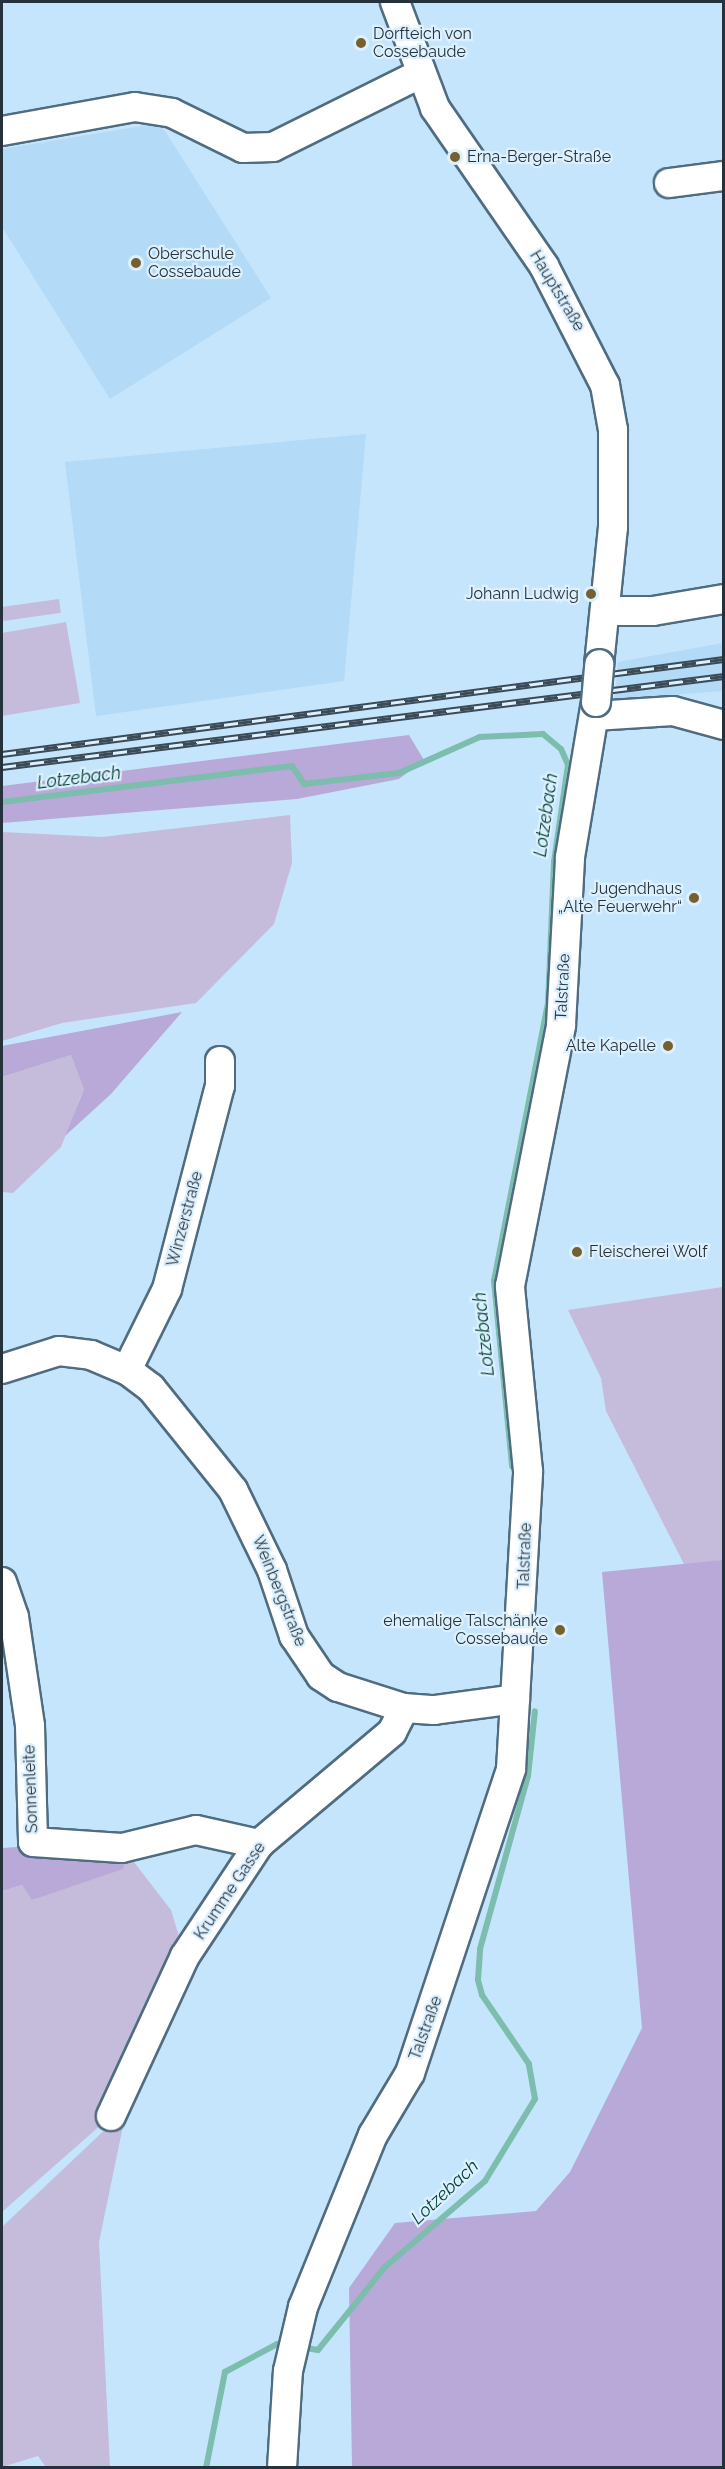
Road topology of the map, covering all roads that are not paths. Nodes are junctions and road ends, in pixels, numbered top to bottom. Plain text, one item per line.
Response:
1 (395, 2) edge
2 (420, 74) junction
3 (2, 132) edge
4 (723, 176) edge
5 (669, 183) dead end
6 (723, 599) edge
7 (605, 611) junction
8 (595, 709) junction
9 (723, 725) edge
10 (220, 1061) dead end
11 (2, 1366) edge
12 (127, 1370) junction
13 (2, 1582) edge
14 (515, 1699) junction
15 (404, 1708) junction
16 (259, 1844) junction
17 (111, 2116) dead end
18 (282, 2468) edge

1 - 2 street, Hauptstraße
2 - 3 street
2 - 7 street, Hauptstraße
4 - 5 street
6 - 7 street
7 - 8 street, Talstraße, bridge
8 - 9 street
8 - 14 street, Talstraße
10 - 12 street, Winzerstraße
11 - 12 street, Weinbergstraße
12 - 15 street, Weinbergstraße
13 - 16 street, Sonnenleite
14 - 15 street, Weinbergstraße
14 - 18 street, Talstraße
15 - 16 street, Krumme Gasse
16 - 17 street, Krumme Gasse

